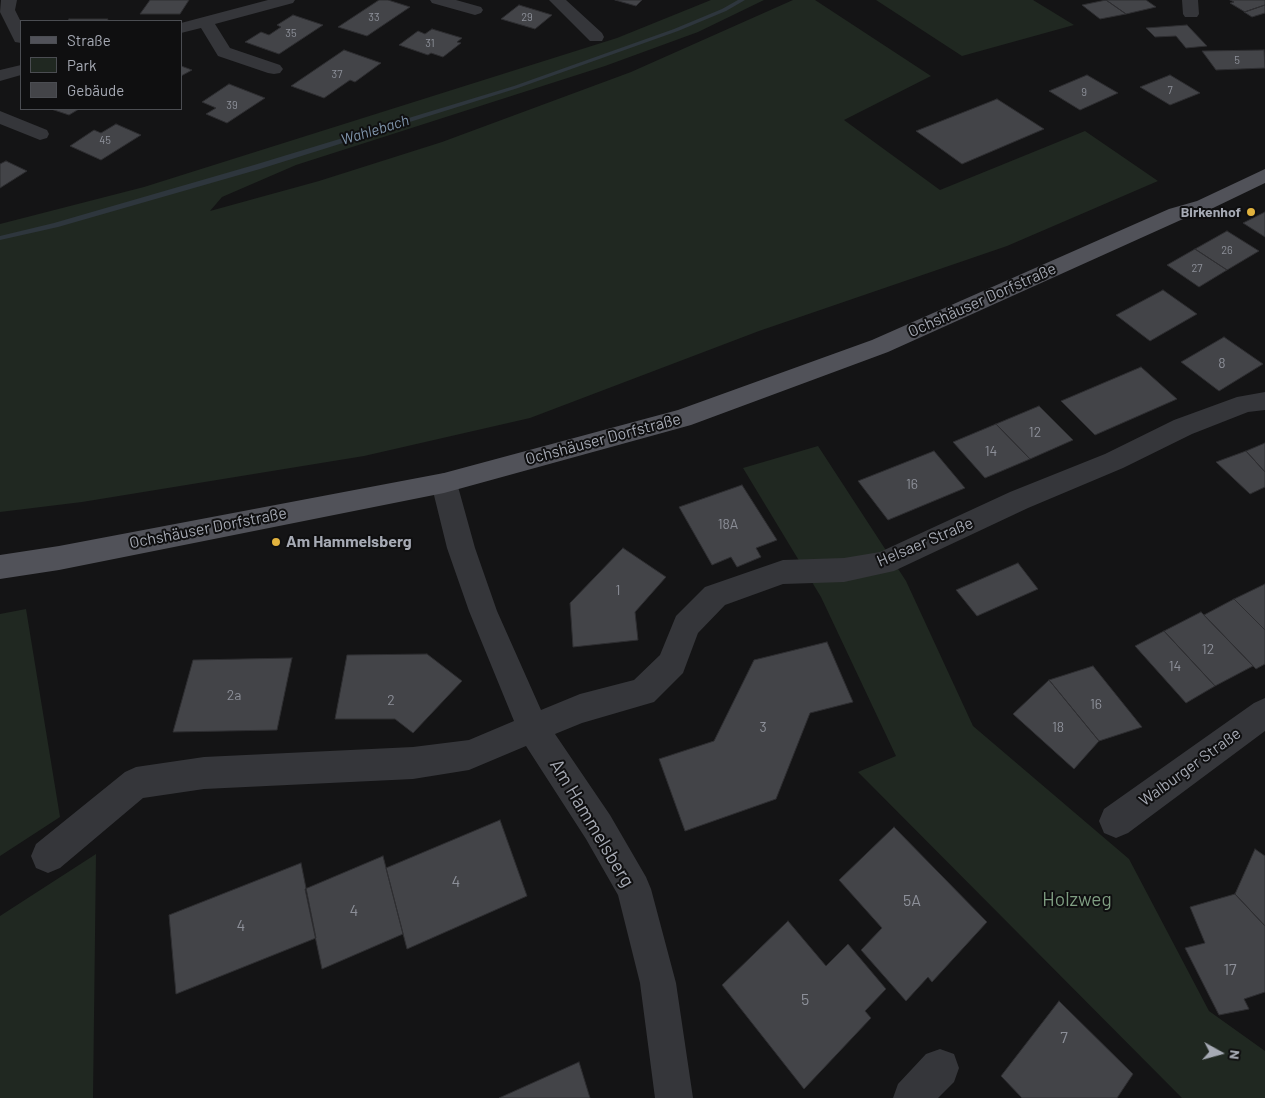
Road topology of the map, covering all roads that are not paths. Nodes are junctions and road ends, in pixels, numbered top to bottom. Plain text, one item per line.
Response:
1 (8, 0) edge
2 (287, 0) edge
3 (438, 0) edge
4 (557, 0) edge
5 (475, 10) dead end
6 (205, 22) junction
7 (182, 28) edge
8 (20, 36) edge
9 (596, 37) dead end
10 (274, 69) dead end
11 (20, 70) edge
12 (0, 76) edge
13 (0, 117) edge
14 (40, 134) dead end
15 (1260, 173) edge
16 (1265, 401) edge
17 (444, 483) junction
18 (0, 567) edge
19 (1265, 713) edge
20 (533, 729) junction
21 (1116, 820) dead end
22 (48, 856) dead end
23 (940, 1068) dead end
24 (674, 1098) edge
25 (912, 1098) edge

1 - 8 street
2 - 6 street
3 - 5 street
4 - 9 street
6 - 7 street
6 - 10 street
11 - 12 street
13 - 14 street
15 - 17 main road, Ochshäuser Dorfstraße
16 - 20 street, Helsaer Straße
17 - 18 main road, Ochshäuser Dorfstraße
17 - 20 street, Am Hammelsberg
19 - 21 street, Walburger Straße
20 - 22 street
20 - 24 street, Am Hammelsberg
23 - 25 street

